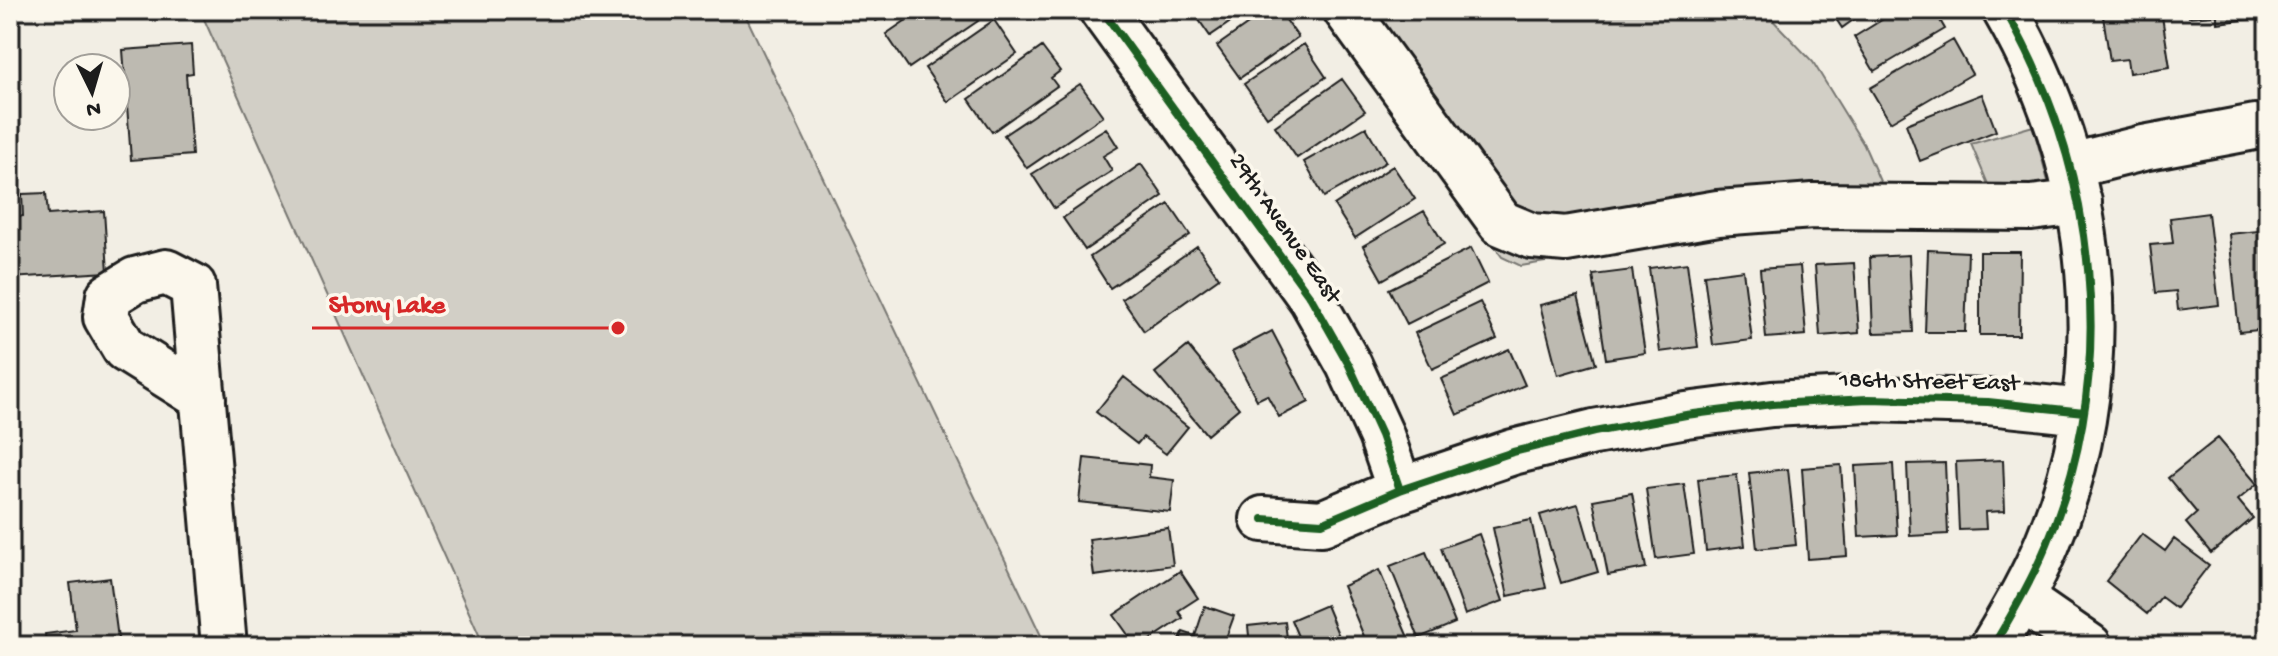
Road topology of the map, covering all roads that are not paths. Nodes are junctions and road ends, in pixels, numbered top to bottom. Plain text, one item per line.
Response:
1 (1102, 10) edge
2 (1346, 10) edge
3 (2005, 10) edge
4 (2255, 127) dead end
5 (2075, 184) junction
6 (203, 398) dead end
7 (2084, 412) junction
8 (1400, 490) junction
9 (1263, 519) dead end
10 (2021, 599) junction
11 (224, 646) edge
12 (1993, 646) edge
13 (2089, 646) edge

1 - 8 street, 29th Avenue East
2 - 5 street
3 - 5 street
4 - 5 street
5 - 7 street
6 - 11 street
7 - 8 street, 186th Street East
7 - 10 street
8 - 9 street, 186th Street East
10 - 12 street
10 - 13 street

